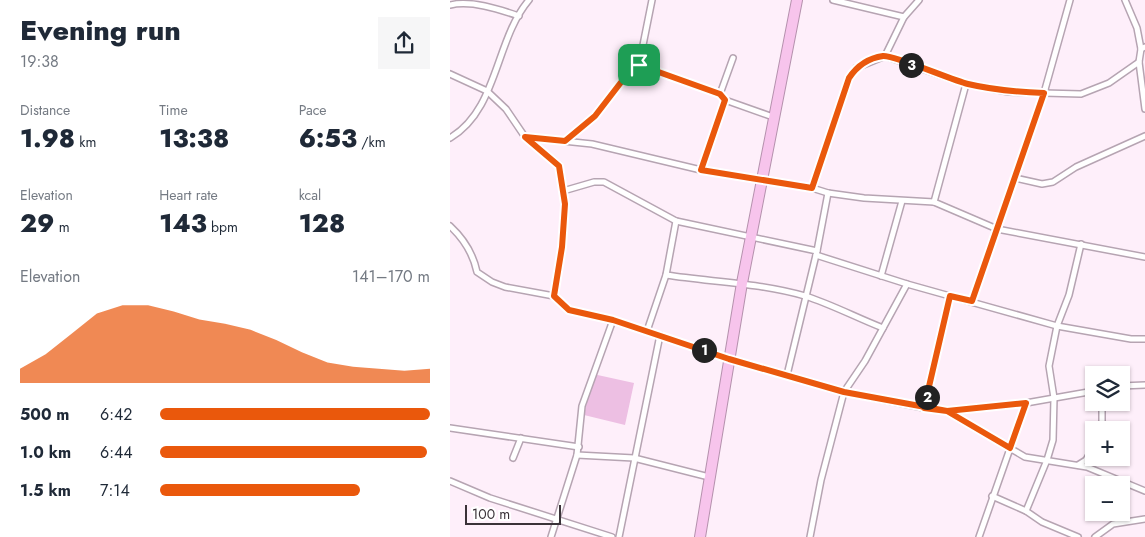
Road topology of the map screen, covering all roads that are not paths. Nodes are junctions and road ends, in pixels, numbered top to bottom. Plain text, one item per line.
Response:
1 (529, 0) edge
2 (652, 0) edge
3 (797, 0) edge
4 (833, 0) edge
5 (862, 0) edge
6 (919, 0) edge
7 (1070, 0) edge
8 (1125, 0) edge
9 (450, 5) edge
10 (862, 7) junction
11 (519, 16) junction
12 (904, 17) junction
13 (1143, 48) edge
14 (885, 56) junction
15 (733, 58) dead end
16 (1139, 62) junction
17 (639, 65) junction
18 (450, 74) edge
19 (966, 84) junction
20 (487, 91) junction
21 (1044, 93) junction
22 (720, 94) junction
23 (725, 100) junction
24 (1145, 109) edge
25 (773, 117) junction
26 (1145, 136) edge
27 (525, 137) junction
28 (450, 138) edge
29 (565, 141) junction
30 (701, 170) junction
31 (1015, 178) junction
32 (761, 180) junction
33 (812, 188) junction
34 (563, 191) junction
35 (828, 193) junction
36 (902, 201) junction
37 (934, 202) junction
38 (676, 221) junction
39 (450, 226) edge
40 (997, 229) junction
41 (750, 238) junction
42 (1081, 244) junction
43 (816, 253) junction
44 (1145, 257) edge
45 (666, 275) junction
46 (881, 276) junction
47 (742, 283) junction
48 (906, 284) junction
49 (554, 296) junction
50 (805, 296) junction
51 (950, 296) junction
52 (972, 301) junction
53 (613, 320) junction
54 (1057, 326) junction
55 (883, 328) junction
56 (647, 331) junction
57 (660, 335) junction
58 (1145, 339) edge
59 (729, 359) junction
60 (787, 375) junction
61 (1145, 385) edge
62 (1130, 386) edge
63 (844, 392) junction
64 (1085, 393) edge
65 (1054, 398) junction
66 (1026, 403) junction
67 (924, 408) junction
68 (947, 411) junction
69 (450, 428) edge
70 (521, 438) junction
71 (578, 447) junction
72 (1010, 448) junction
73 (577, 455) junction
74 (513, 458) dead end
75 (634, 458) junction
76 (1047, 460) junction
77 (1085, 461) edge
78 (1078, 465) junction
79 (710, 477) junction
80 (450, 481) edge
81 (1145, 490) edge
82 (992, 496) junction
83 (1026, 511) junction
84 (557, 519) junction
85 (1145, 519) edge
86 (551, 537) edge
87 (612, 537) edge
88 (619, 537) edge
89 (700, 537) edge
90 (810, 537) edge
91 (979, 537) edge
92 (1078, 537) edge
93 (1095, 537) edge

1 - 11 street
2 - 17 street
3 - 25 highway
4 - 10 street
5 - 10 street
6 - 12 street
7 - 21 street
8 - 13 street
9 - 11 street
10 - 12 street
11 - 20 street
12 - 14 street
13 - 16 street
14 - 19 street
14 - 33 street
15 - 22 street
16 - 21 street
16 - 24 street
17 - 22 street
17 - 29 street
18 - 20 street
19 - 21 street
19 - 37 street
20 - 27 street
20 - 28 street
21 - 31 street
22 - 23 street
23 - 25 street
23 - 30 street
25 - 32 highway
26 - 31 street
27 - 29 street
27 - 34 street
29 - 30 street
30 - 32 street
31 - 40 street
32 - 33 street
32 - 41 highway
33 - 35 street
34 - 38 street
34 - 49 street
35 - 36 street
35 - 43 street
36 - 37 street
36 - 46 street
37 - 40 street
38 - 41 street
38 - 45 street
39 - 49 street
40 - 42 street
40 - 52 street
41 - 43 street
41 - 47 highway
42 - 44 street
42 - 54 street
43 - 46 street
43 - 50 street
45 - 47 street
45 - 56 street
46 - 48 street
47 - 50 street
47 - 59 highway
48 - 51 street
48 - 55 street
49 - 53 street
50 - 55 street
50 - 60 street
51 - 52 street
51 - 67 street
52 - 54 street
53 - 56 street
53 - 71 street
54 - 58 street
54 - 65 street
55 - 63 street
56 - 57 street
57 - 59 street
57 - 75 street
59 - 60 street
59 - 79 highway
60 - 63 street
61 - 62 street
63 - 67 street
63 - 90 street
64 - 65 street
65 - 66 street
65 - 76 street
66 - 68 street
66 - 72 street
67 - 68 street
68 - 72 street
69 - 70 street
70 - 71 street
70 - 74 street
71 - 73 street
72 - 76 street
72 - 82 street
73 - 75 street
73 - 84 street
75 - 79 street
75 - 88 street
76 - 78 street
76 - 83 street
77 - 78 street
78 - 81 street
79 - 89 highway
80 - 84 street
82 - 83 street
82 - 91 street
83 - 92 street
84 - 86 street
84 - 87 street
85 - 93 street

